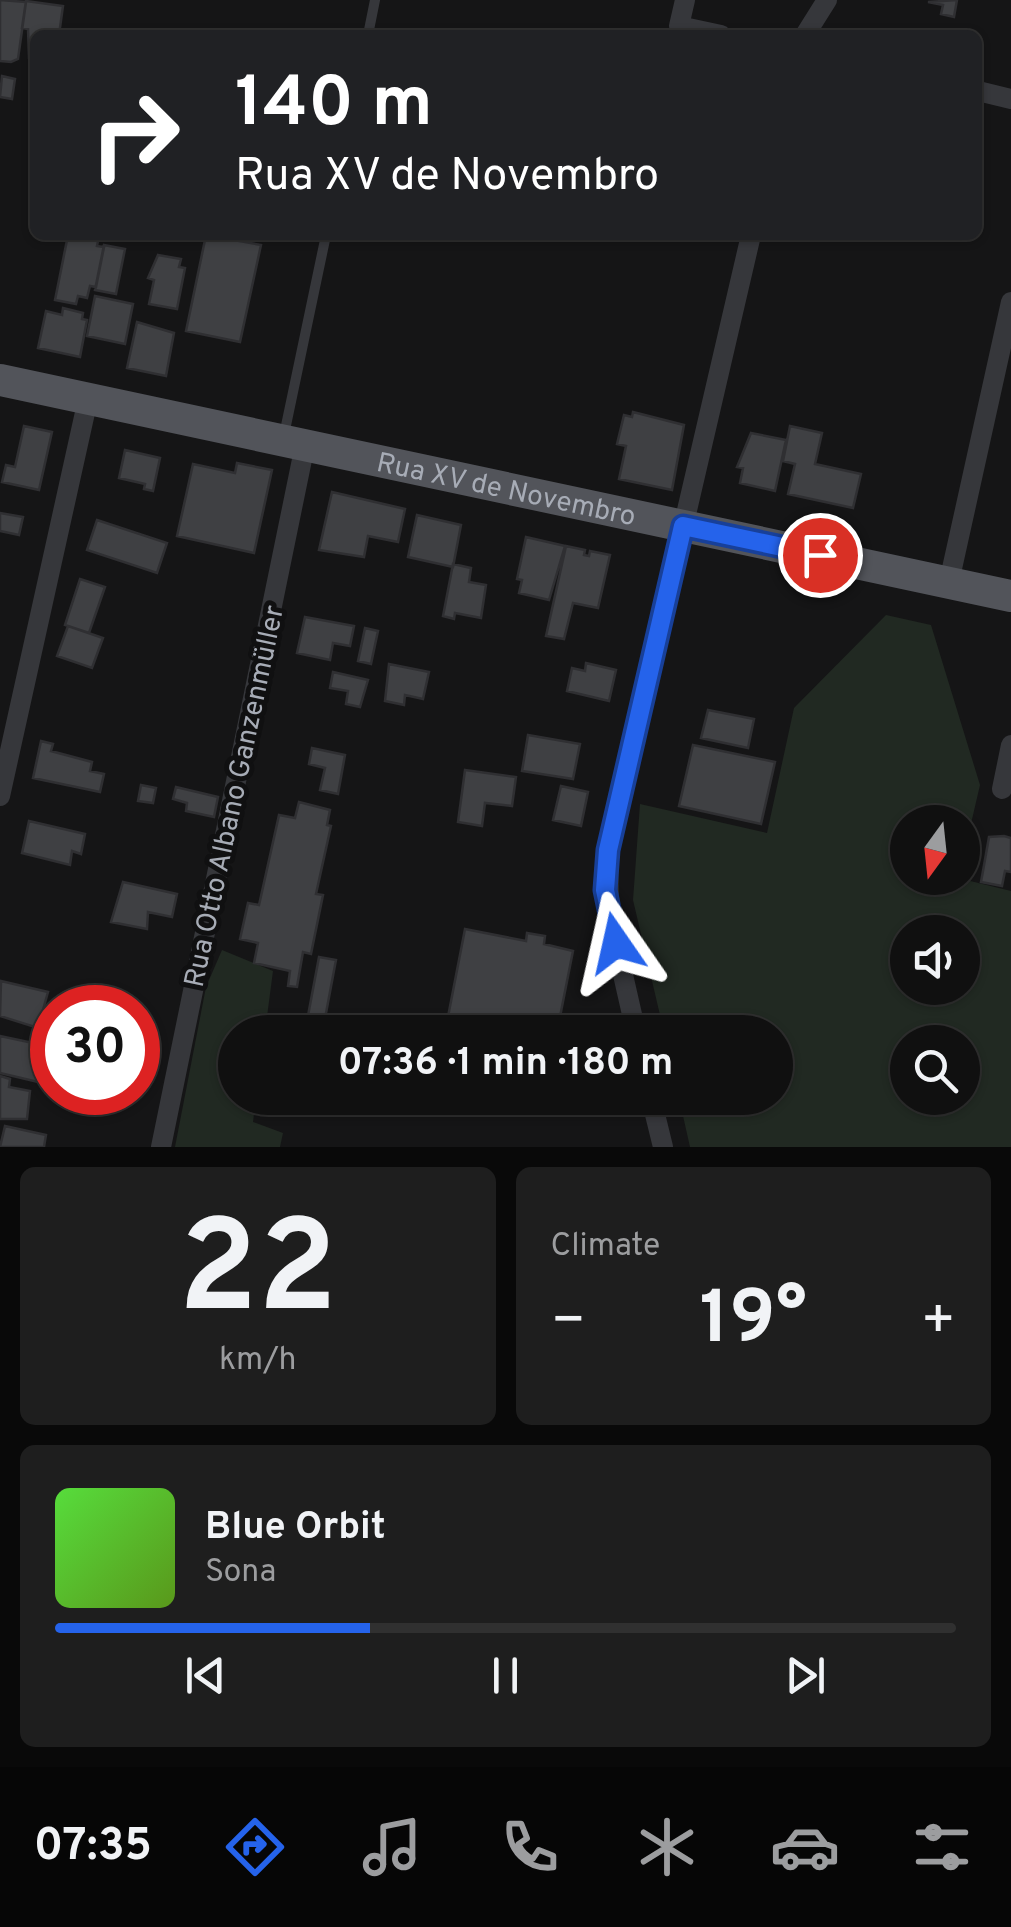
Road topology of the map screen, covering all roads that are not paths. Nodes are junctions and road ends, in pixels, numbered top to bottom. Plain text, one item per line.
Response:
1 (375, 0) edge
2 (684, 0) edge
3 (827, 0) edge
4 (369, 30) edge
5 (698, 30) edge
6 (808, 30) edge
7 (982, 92) edge
8 (1011, 99) edge
9 (325, 240) edge
10 (750, 240) edge
11 (1011, 302) edge
12 (0, 380) edge
13 (88, 399) junction
14 (294, 443) junction
15 (683, 526) junction
16 (950, 582) junction
17 (1011, 596) edge
18 (1011, 745) edge
19 (1002, 790) dead end
20 (0, 796) edge
21 (632, 1015) edge
22 (655, 1115) edge
23 (161, 1147) edge
24 (662, 1147) edge

1 - 4 lane
2 - 5 street
3 - 6 street
7 - 8 street
9 - 14 lane
10 - 15 street
11 - 16 street
12 - 13 main road, Rua XV de Novembro
13 - 14 main road, Rua XV de Novembro
13 - 20 street
14 - 15 main road, Rua XV de Novembro
14 - 23 street, Rua Otto Albano Ganzenmüller
15 - 16 main road, Rua XV de Novembro
15 - 21 street
16 - 17 main road, Rua XV de Novembro
18 - 19 street
22 - 24 street

